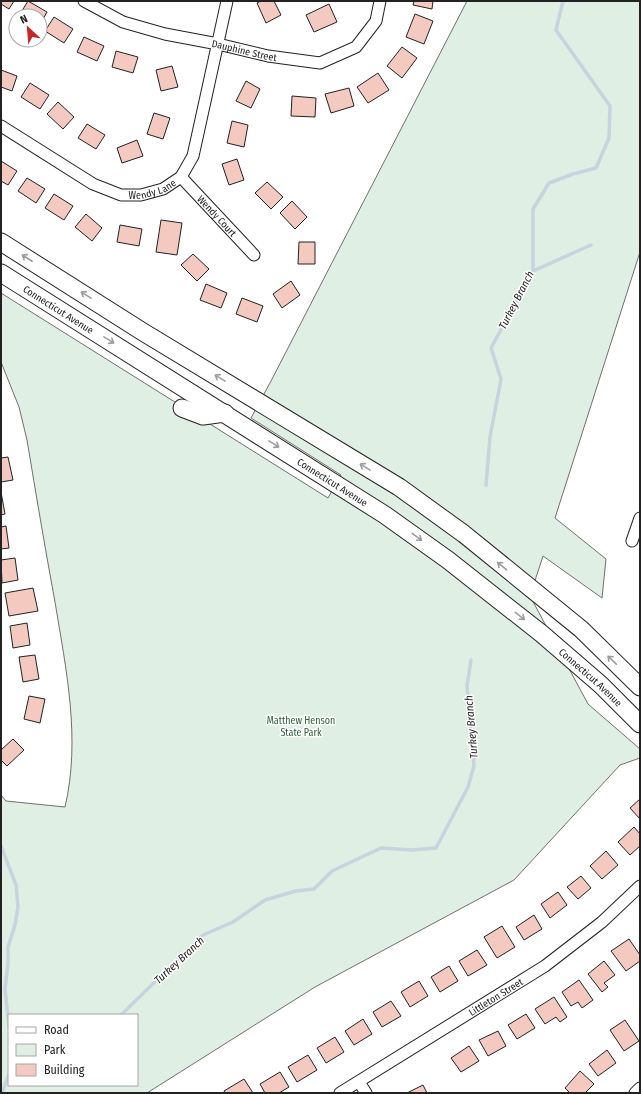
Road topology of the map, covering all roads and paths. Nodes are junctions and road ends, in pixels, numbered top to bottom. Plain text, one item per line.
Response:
1 (84, 1) edge
2 (227, 1) edge
3 (380, 1) edge
4 (218, 44) junction
5 (1, 126) edge
6 (181, 177) junction
7 (1, 242) edge
8 (254, 256) dead end
9 (1, 273) edge
10 (143, 332) junction
11 (130, 353) junction
12 (182, 408) dead end
13 (226, 413) junction
14 (640, 518) edge
15 (632, 541) dead end
16 (640, 686) edge
17 (640, 724) edge
18 (640, 886) edge
19 (359, 1082) junction
20 (640, 1088) edge
21 (340, 1093) edge
22 (366, 1093) edge
23 (635, 1093) edge

1 - 4 street, Dauphine Street
2 - 4 street, Wendy Lane
3 - 4 street, Dauphine Street
4 - 6 street, Wendy Lane
5 - 6 street, Wendy Lane
6 - 8 street, Wendy Court
10 -> 7 main road
9 -> 11 main road, Connecticut Avenue
10 - 11 main road
16 -> 10 main road
11 - 13 main road, Connecticut Avenue
12 - 13 main road
13 -> 17 main road, Connecticut Avenue
14 - 15 street
18 - 19 street, Littleton Street
19 - 21 street, Littleton Street
19 - 22 street
20 - 23 street

